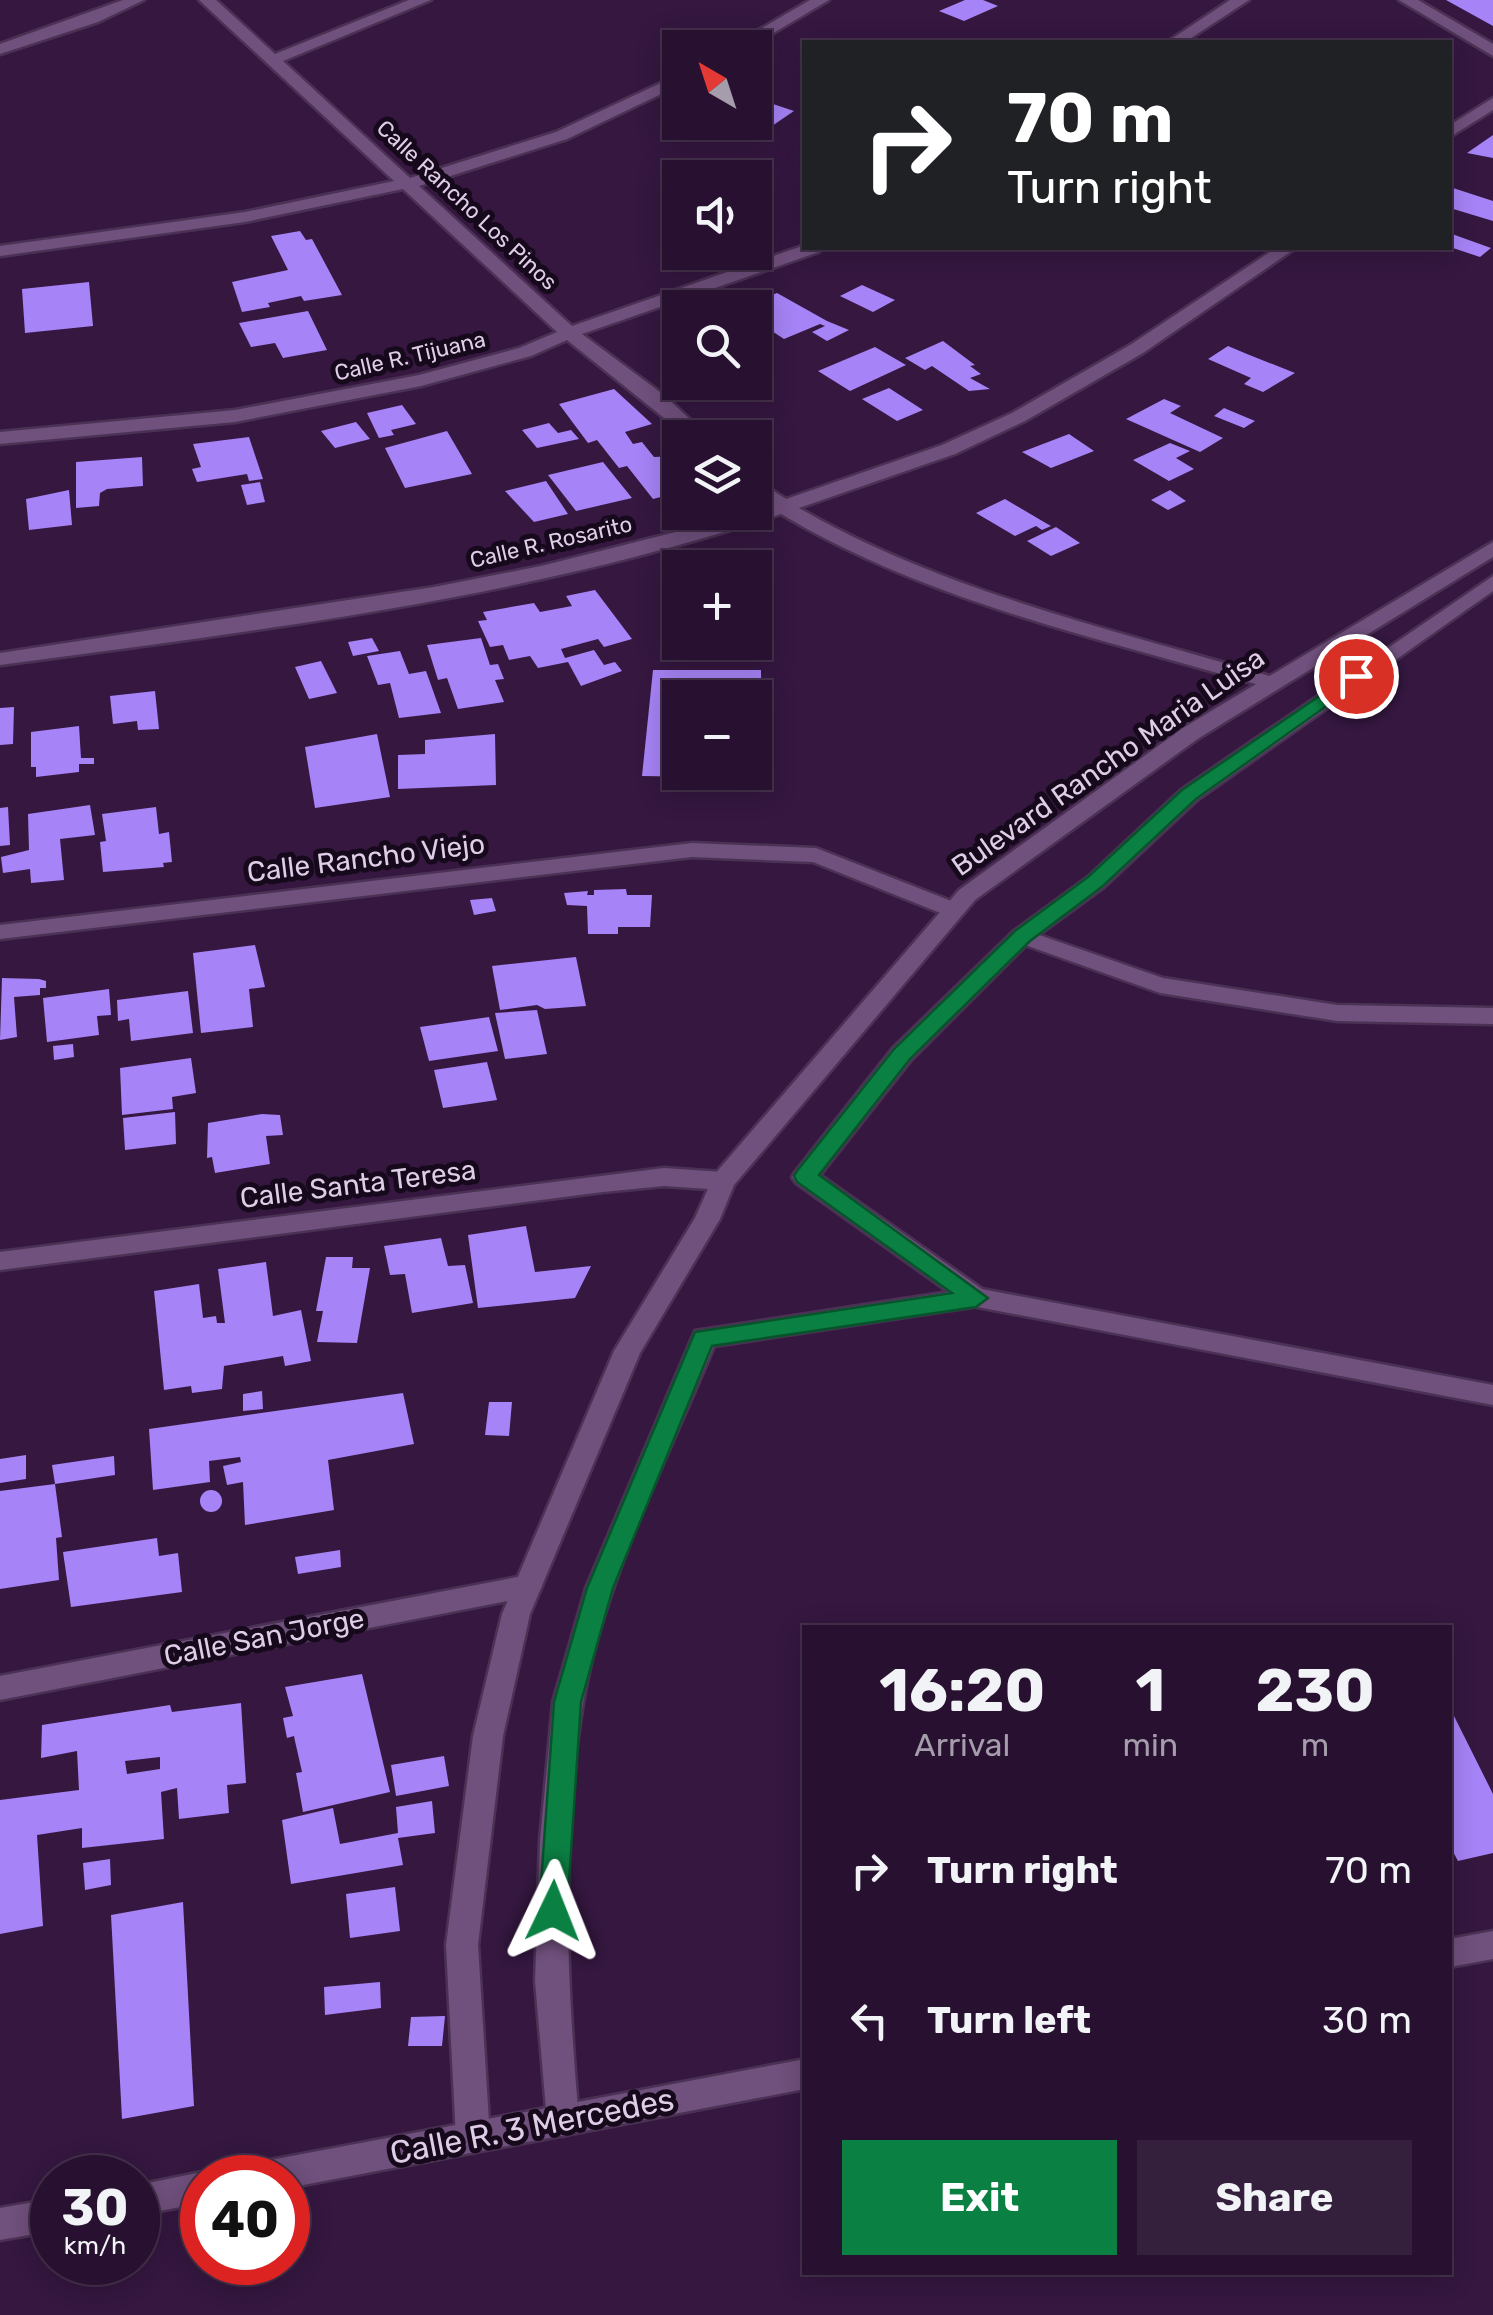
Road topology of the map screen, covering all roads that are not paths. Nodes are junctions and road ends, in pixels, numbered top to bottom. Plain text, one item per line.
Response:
1 (136, 0) edge
2 (207, 0) edge
3 (423, 0) edge
4 (820, 0) edge
5 (1241, 0) edge
6 (1407, 0) edge
7 (768, 30) edge
8 (1178, 40) edge
9 (0, 49) edge
10 (1493, 51) edge
11 (274, 59) junction
12 (662, 89) edge
13 (1493, 103) edge
14 (1452, 131) edge
15 (407, 184) junction
16 (807, 250) edge
17 (1284, 250) edge
18 (0, 251) edge
19 (568, 333) junction
20 (681, 420) edge
21 (0, 438) edge
22 (772, 500) edge
23 (782, 509) junction
24 (1493, 548) edge
25 (1493, 582) edge
26 (0, 659) edge
27 (1273, 682) junction
28 (952, 909) junction
29 (0, 932) edge
30 (1022, 936) junction
31 (1493, 1016) edge
32 (723, 1182) junction
33 (0, 1260) edge
34 (976, 1298) junction
35 (1493, 1395) edge
36 (528, 1586) junction
37 (0, 1688) edge
38 (1493, 1945) edge
39 (1452, 1952) edge
40 (802, 2075) edge
41 (563, 2120) junction
42 (472, 2138) junction
43 (310, 2169) edge
44 (30, 2219) edge
45 (0, 2224) edge

1 - 9 street
2 - 11 street, Calle Rancho Los Pinos
3 - 11 street
4 - 7 street
5 - 8 street
6 - 10 street
11 - 15 street, Calle Rancho Los Pinos
12 - 15 street
13 - 14 street
15 - 18 street
15 - 19 street, Calle Rancho Los Pinos
16 - 19 street, Calle R. Tijuana
17 - 23 street, Calle R. Rosarito
19 - 20 street, Calle Rancho Los Pinos
19 - 21 street, Calle R. Tijuana
22 - 23 street
23 - 26 street, Calle R. Rosarito
23 - 27 street
24 - 27 street, Bulevard Rancho Maria Luisa
25 - 30 street
27 - 28 street, Bulevard Rancho Maria Luisa
28 - 29 street, Calle Rancho Viejo
28 - 32 street, Bulevard Rancho Maria Luisa
30 - 31 street
30 - 34 street
32 - 33 street, Calle Santa Teresa
32 - 36 street, Bulevard Rancho Maria Luisa
34 - 35 street
34 - 41 street
36 - 37 street, Calle San Jorge
36 - 42 street, Bulevard Rancho Maria Luisa
38 - 39 street
40 - 41 street, Calle R. 3 Mercedes
41 - 42 street, Calle R. 3 Mercedes
42 - 43 street, Calle R. 3 Mercedes
44 - 45 street

